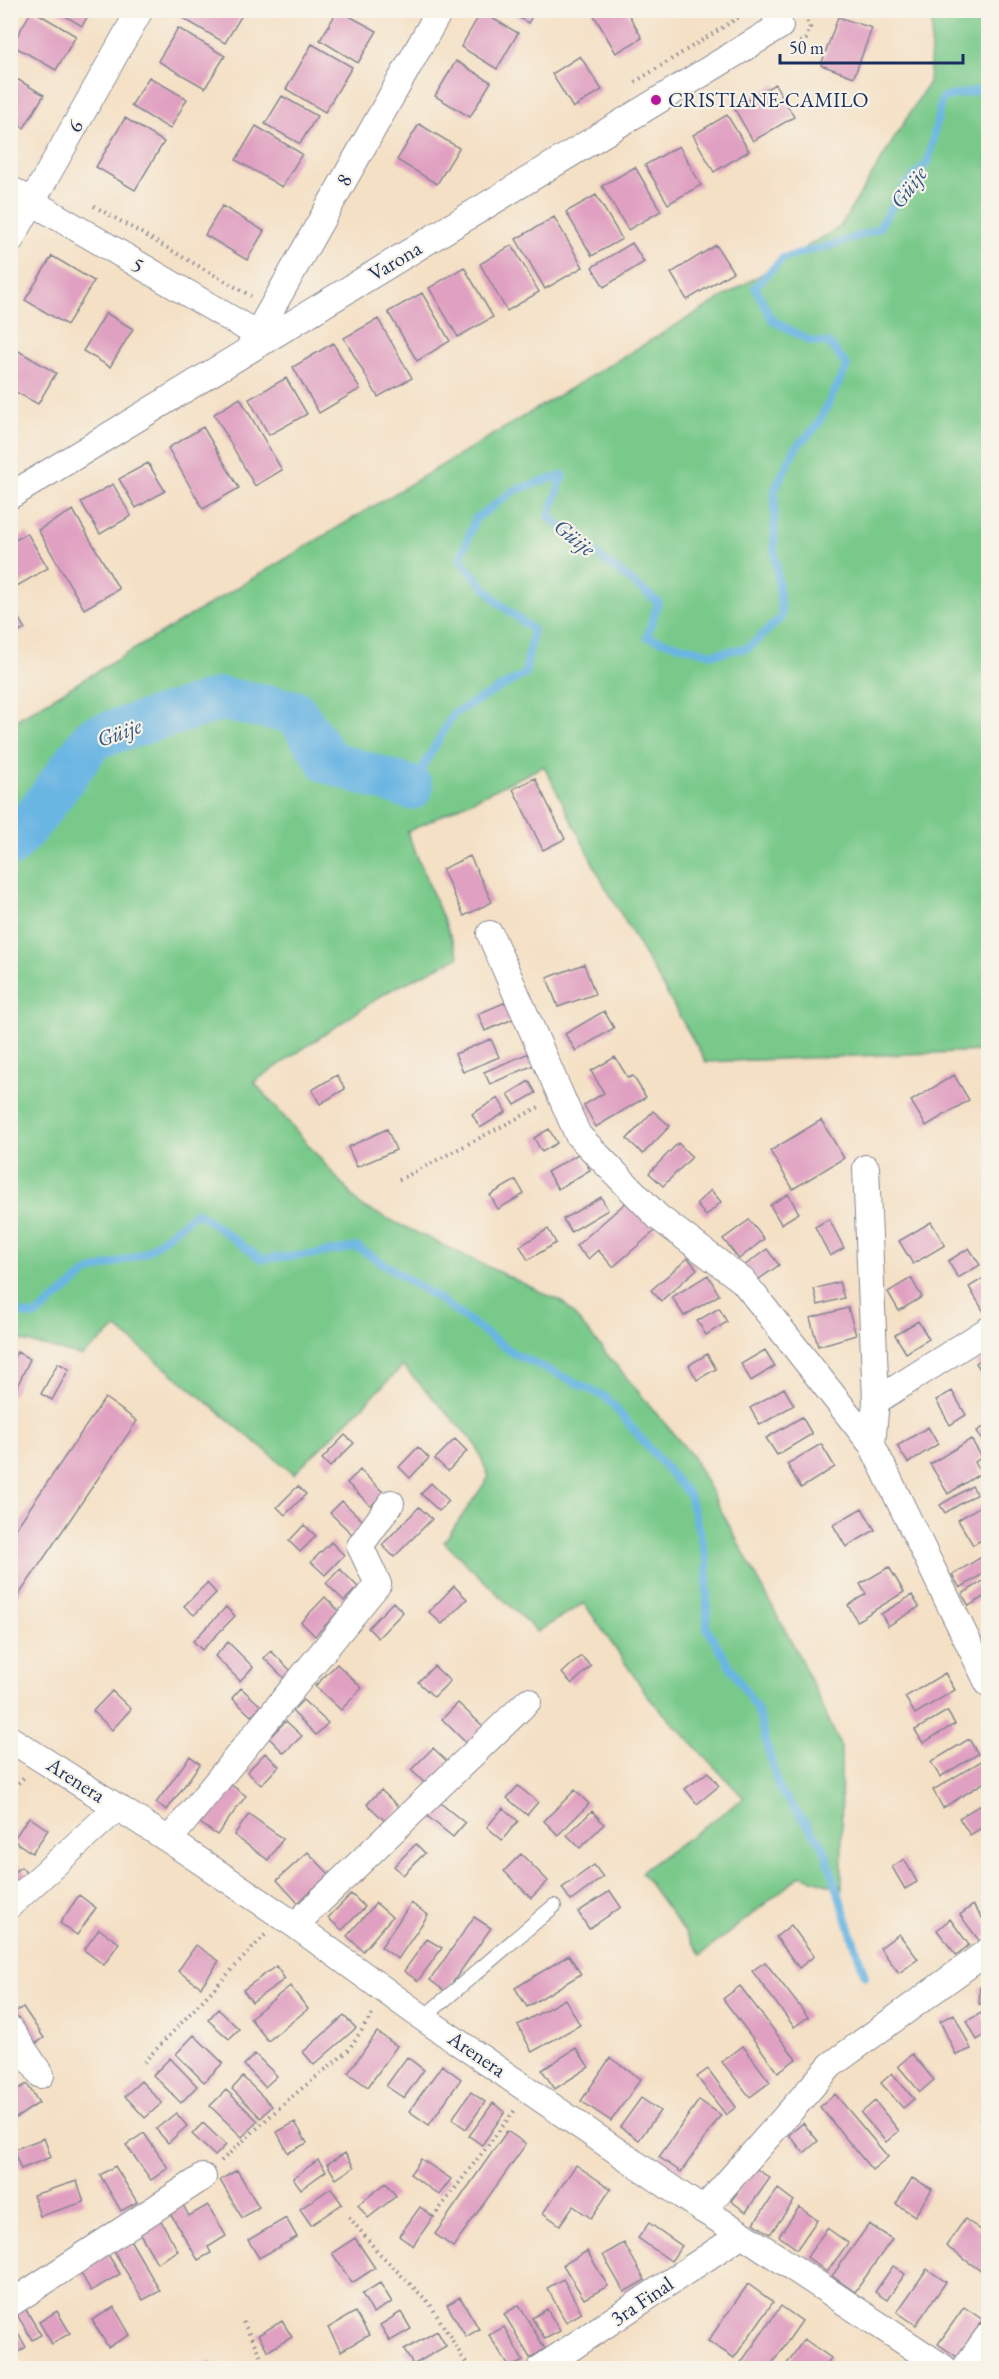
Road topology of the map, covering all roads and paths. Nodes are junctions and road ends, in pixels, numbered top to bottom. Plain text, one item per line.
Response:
1 (140, 10) edge
2 (440, 10) edge
3 (749, 10) edge
4 (777, 18) edge
5 (635, 82) dead end
6 (10, 189) edge
7 (33, 202) junction
8 (87, 203) dead end
9 (10, 241) edge
10 (251, 296) dead end
11 (257, 342) junction
12 (10, 496) edge
13 (490, 934) dead end
14 (561, 1096) junction
15 (866, 1167) dead end
16 (399, 1180) dead end
17 (988, 1330) edge
18 (876, 1401) junction
19 (872, 1445) junction
20 (391, 1503) dead end
21 (988, 1683) edge
22 (528, 1701) dead end
23 (10, 1739) edge
24 (117, 1807) junction
25 (169, 1840) junction
26 (10, 1905) edge
27 (554, 1906) dead end
28 (289, 1921) junction
29 (988, 1951) edge
30 (388, 1992) junction
31 (423, 2018) junction
32 (10, 2029) edge
33 (144, 2062) dead end
34 (41, 2075) dead end
35 (531, 2090) junction
36 (203, 2177) joint
37 (703, 2210) junction
38 (349, 2217) dead end
39 (433, 2217) dead end
40 (742, 2234) junction
41 (10, 2304) edge
42 (243, 2322) dead end
43 (988, 2336) edge
44 (267, 2368) edge
45 (468, 2368) edge
46 (541, 2368) edge
47 (944, 2368) edge
48 (965, 2368) edge

1 - 7 street, 6
2 - 11 street, 8
3 - 5 path
4 - 11 street, Varona
6 - 7 street, 5
7 - 9 street, 6
7 - 11 street, 5
8 - 10 path
11 - 12 street, Varona
13 - 14 street
14 - 16 path
14 - 19 street
15 - 18 street
17 - 18 street
18 - 19 street
19 - 21 street
20 - 25 street
22 - 28 street
23 - 24 street, Arenera
24 - 25 street, Arenera
24 - 26 street
25 - 28 street, Arenera
27 - 31 lane
28 - 30 street, Arenera
28 - 33 path
29 - 37 street
30 - 31 street, Arenera
30 - 36 path
31 - 35 street, Arenera
32 - 34 street
35 - 37 street, Arenera
35 - 39 path
36 - 41 street
37 - 40 street, Arenera
38 - 45 path
40 - 46 street, 3ra Final
40 - 47 street, Arenera
42 - 44 path
43 - 48 street

